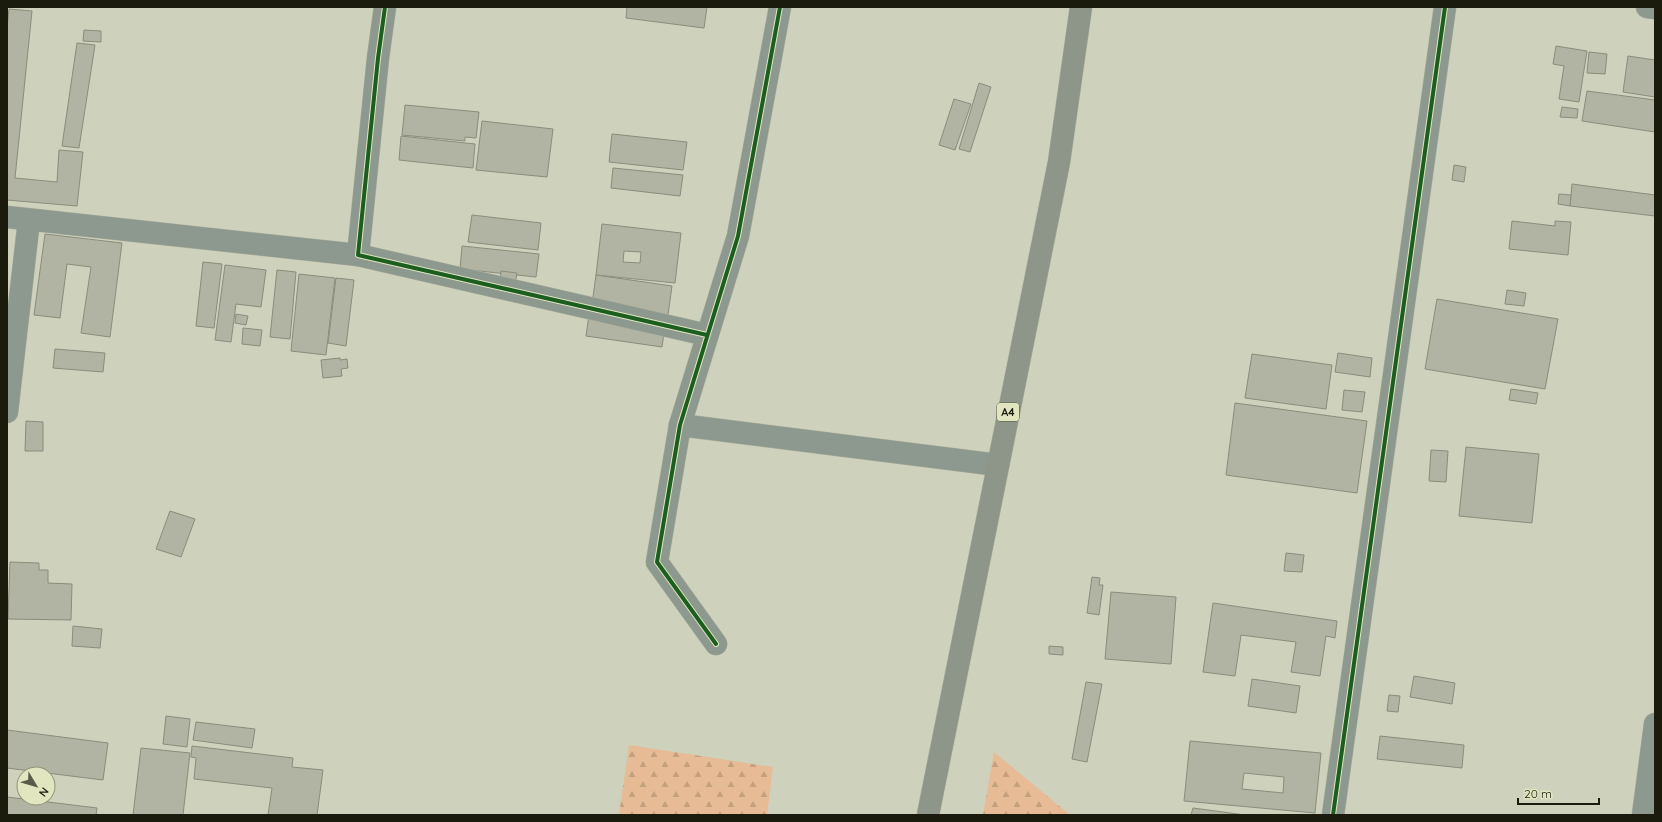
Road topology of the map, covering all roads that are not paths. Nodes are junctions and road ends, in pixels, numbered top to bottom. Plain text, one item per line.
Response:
1 (385, 7) edge
2 (780, 7) edge
3 (1081, 7) edge
4 (1445, 7) edge
5 (1647, 7) edge
6 (1655, 8) edge
7 (7, 217) edge
8 (29, 220) junction
9 (358, 255) junction
10 (708, 335) junction
11 (7, 412) edge
12 (680, 425) junction
13 (998, 464) junction
14 (716, 644) dead end
15 (1655, 724) edge
16 (928, 815) edge
17 (1333, 815) edge
18 (1643, 815) edge

1 - 9 street
2 - 10 street
3 - 13 highway, A4
4 - 17 street
5 - 6 street
7 - 8 street
8 - 9 street
8 - 11 street
9 - 10 street
10 - 12 street
12 - 13 street
12 - 14 street
13 - 16 highway, A4
15 - 18 street

